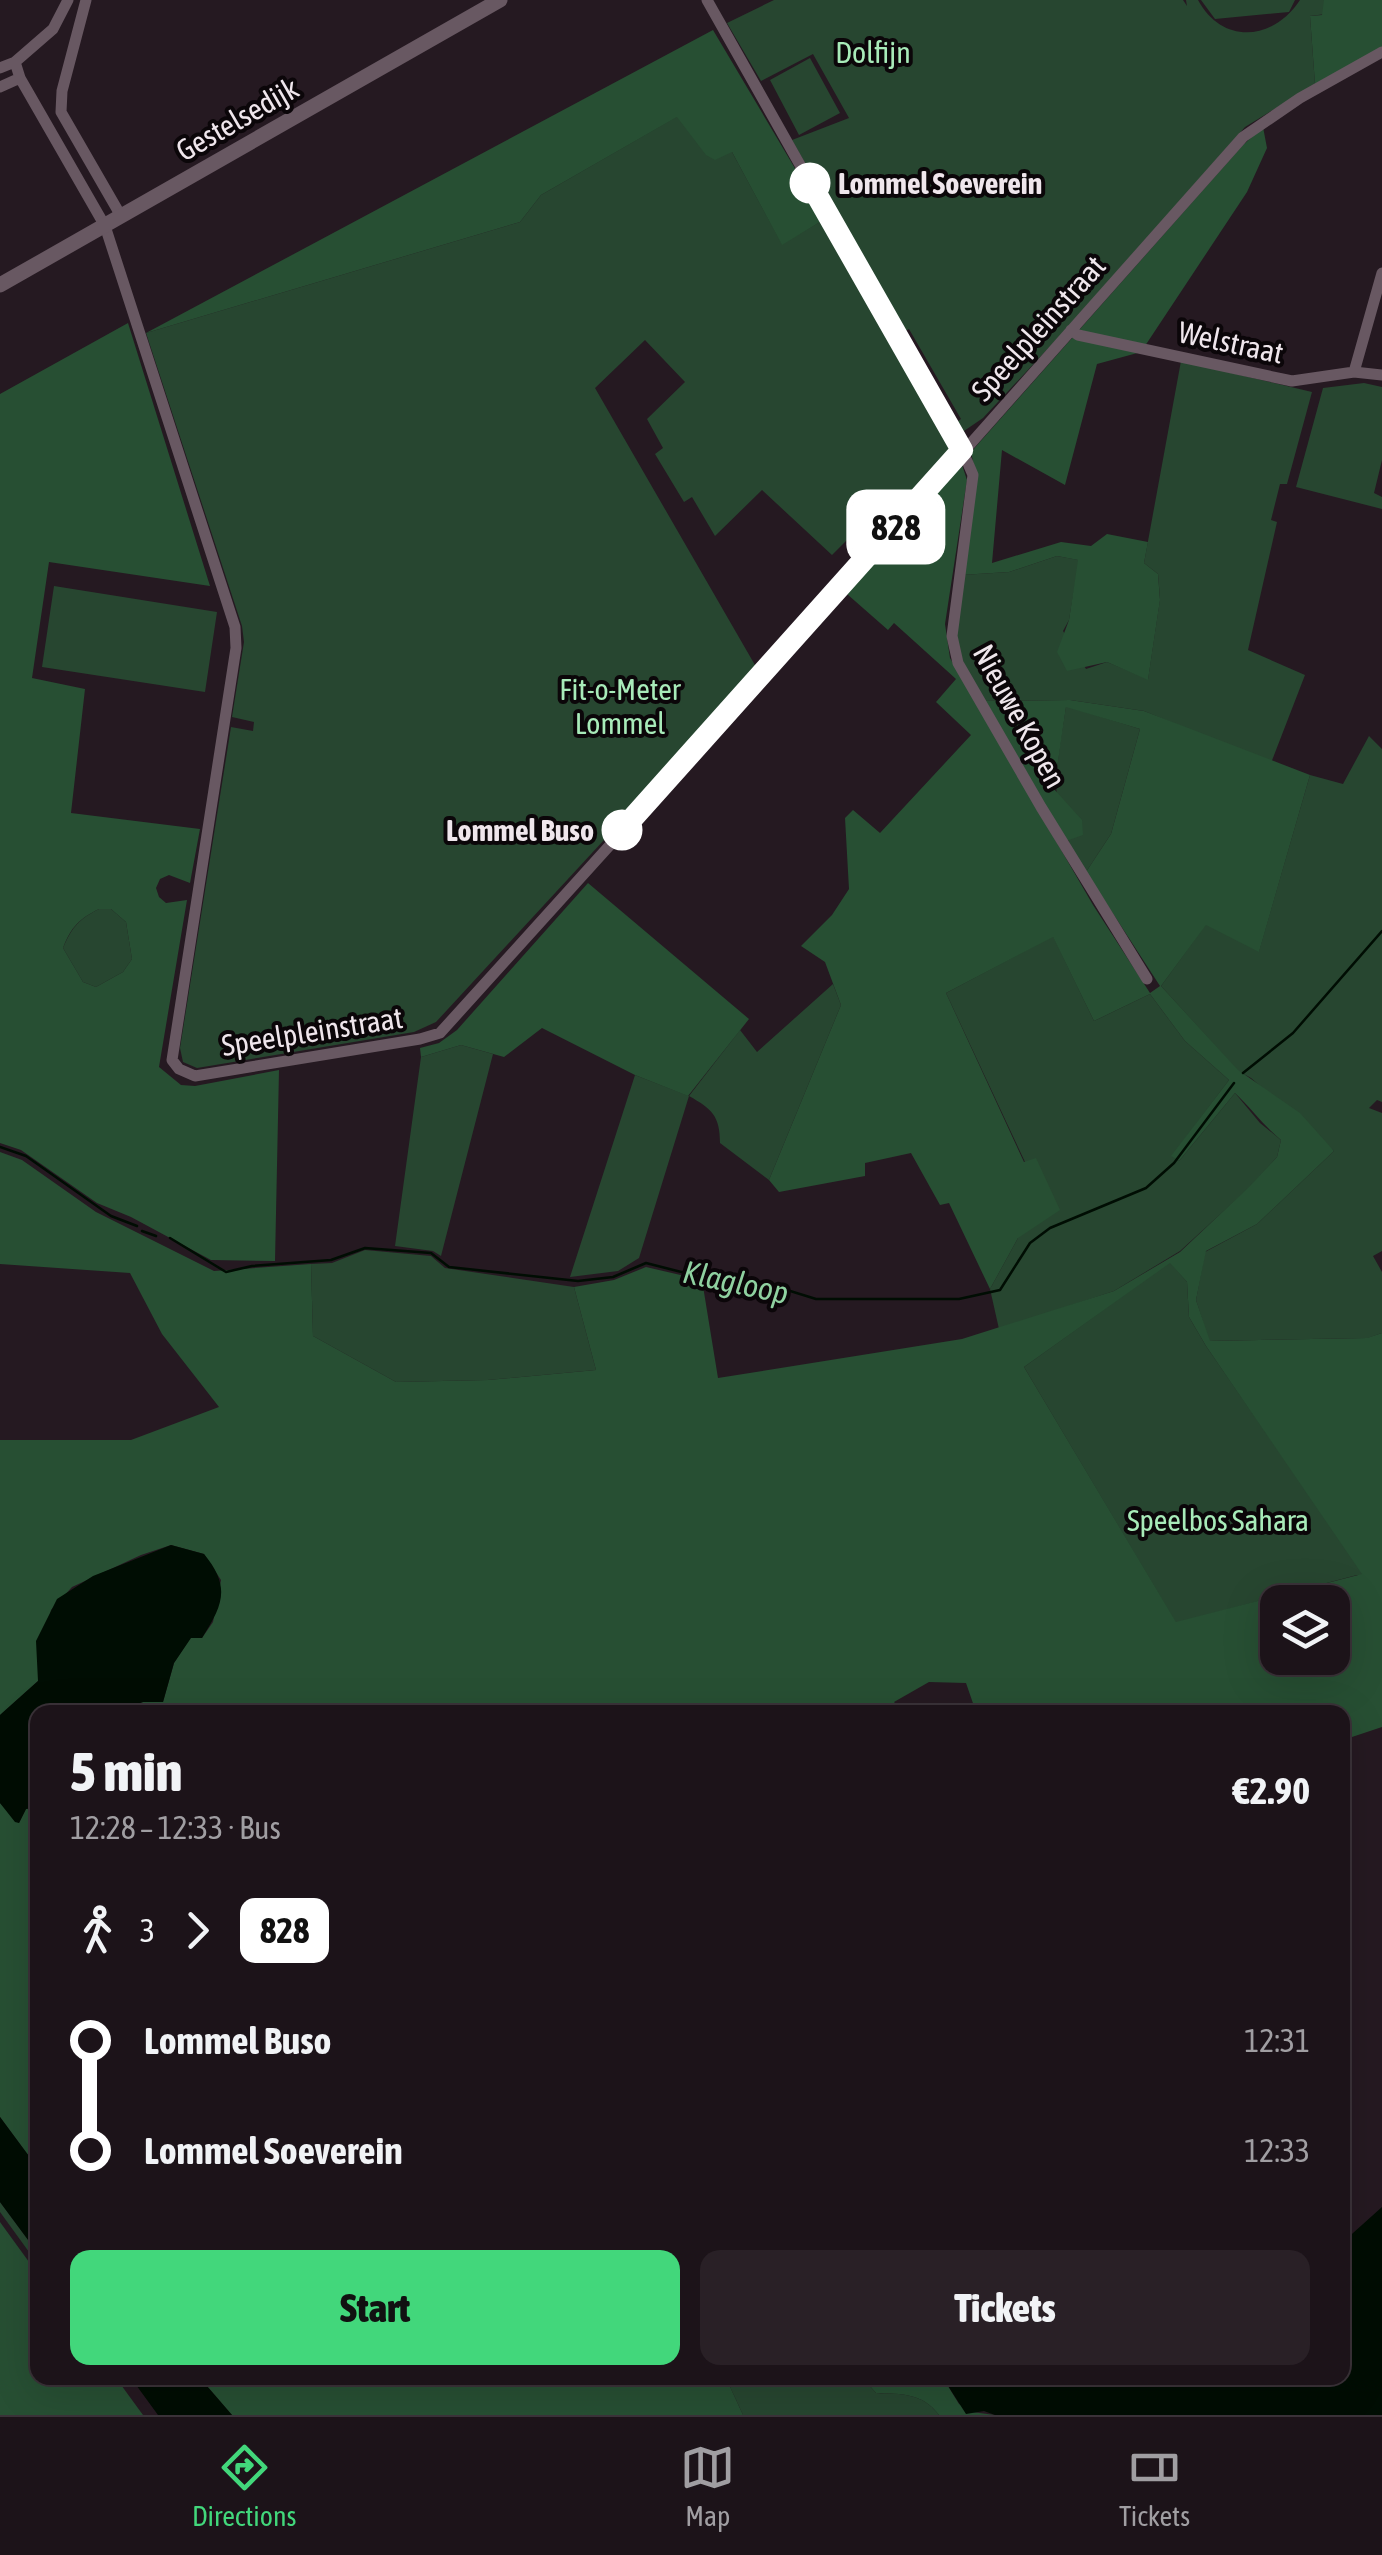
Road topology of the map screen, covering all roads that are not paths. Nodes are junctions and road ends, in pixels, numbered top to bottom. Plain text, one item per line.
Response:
1 (500, 0) edge
2 (708, 0) edge
3 (67, 4) edge
4 (84, 6) edge
5 (1382, 52) edge
6 (15, 62) junction
7 (0, 68) edge
8 (20, 78) junction
9 (0, 86) edge
10 (61, 112) junction
11 (45, 120) junction
12 (120, 216) junction
13 (105, 226) junction
14 (1382, 273) edge
15 (0, 285) edge
16 (1071, 330) junction
17 (1354, 372) junction
18 (1382, 375) edge
19 (962, 450) junction
20 (1147, 979) dead end

1 - 12 main road, Gestelsedijk
2 - 19 street, Nieuwe Kopen
3 - 4 street
3 - 6 street
4 - 10 street
5 - 16 street, Speelpleinstraat
6 - 7 street
6 - 8 street, Speelpleinstraat
8 - 9 street
8 - 11 street, Speelpleinstraat
10 - 11 street
10 - 12 street
11 - 13 street, Speelpleinstraat
12 - 13 main road, Gestelsedijk
13 - 15 main road, Gestelsedijk
13 - 19 street, Speelpleinstraat
14 - 17 street
16 - 17 street, Welstraat
16 - 19 street, Speelpleinstraat
17 - 18 street, Welstraat
19 - 20 street, Nieuwe Kopen

